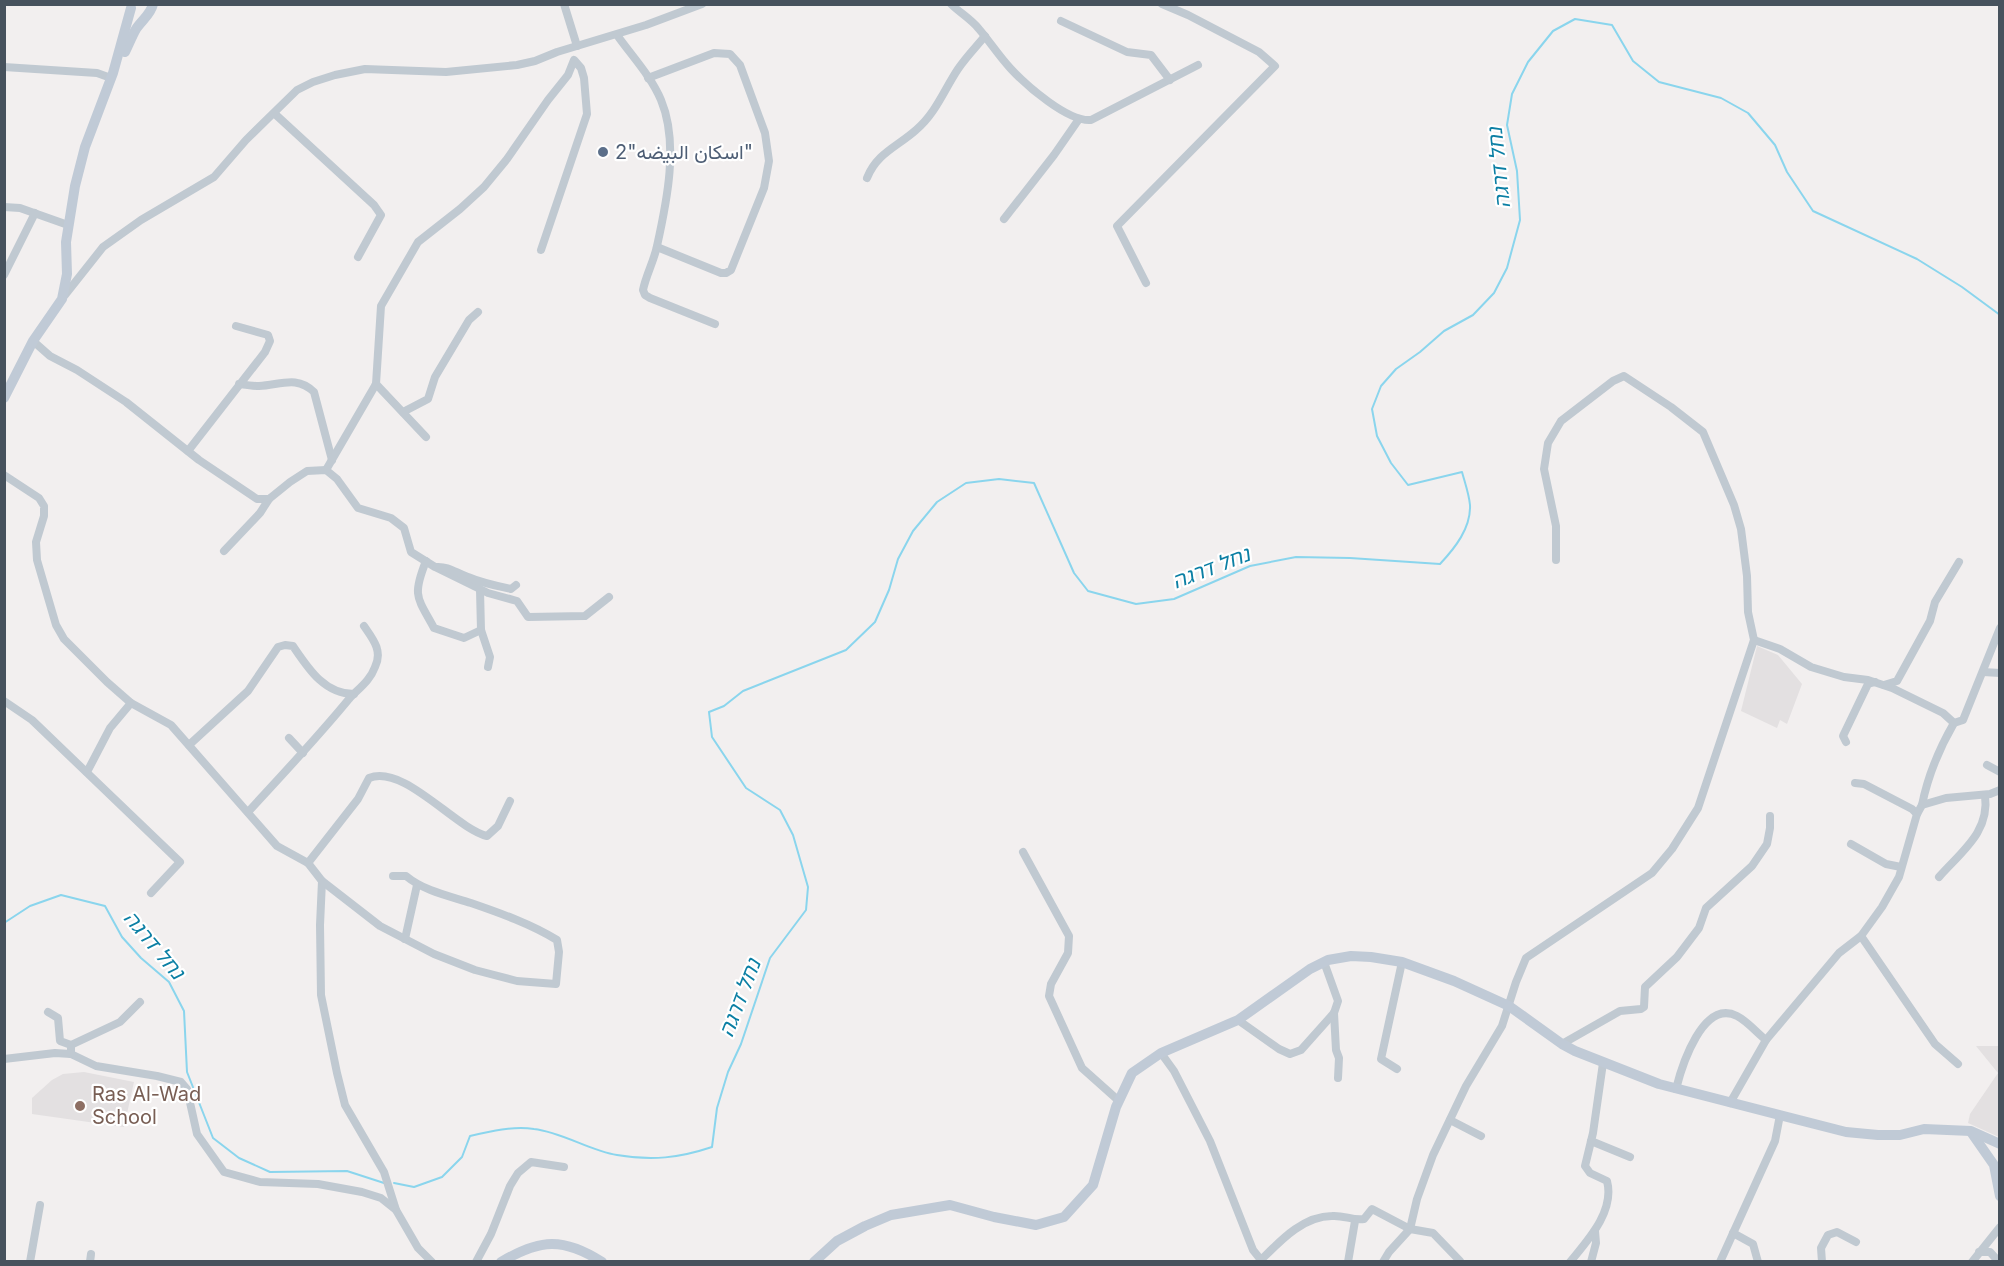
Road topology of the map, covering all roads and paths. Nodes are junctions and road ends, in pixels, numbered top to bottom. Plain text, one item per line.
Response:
1 (564, 4) edge
2 (702, 4) edge
3 (951, 4) edge
4 (1162, 4) edge
5 (131, 6) edge
6 (151, 8) edge
7 (1061, 21) dead end
8 (616, 35) junction
9 (985, 36) junction
10 (577, 46) junction
11 (1198, 64) dead end
12 (4, 67) edge
13 (112, 75) junction
14 (648, 78) junction
15 (1170, 80) junction
16 (274, 114) junction
17 (1079, 119) junction
18 (867, 178) dead end
19 (4, 207) edge
20 (35, 213) junction
21 (1004, 219) dead end
22 (68, 225) junction
23 (657, 247) junction
24 (541, 250) dead end
25 (358, 257) dead end
26 (4, 275) edge
27 (1146, 282) dead end
28 (62, 299) junction
29 (478, 312) dead end
30 (715, 324) dead end
31 (236, 326) dead end
32 (33, 341) junction
33 (239, 384) junction
34 (376, 384) junction
35 (4, 398) edge
36 (403, 411) junction
37 (426, 437) dead end
38 (188, 451) junction
39 (332, 460) junction
40 (326, 470) junction
41 (4, 475) edge
42 (269, 499) junction
43 (224, 551) dead end
44 (1556, 560) dead end
45 (426, 561) junction
46 (1959, 562) dead end
47 (435, 567) junction
48 (516, 585) dead end
49 (480, 590) junction
50 (609, 597) dead end
51 (364, 626) dead end
52 (2000, 627) edge
53 (481, 630) junction
54 (1754, 640) junction
55 (488, 667) dead end
56 (1983, 672) junction
57 (2000, 673) edge
58 (1875, 682) junction
59 (1884, 685) junction
60 (354, 694) junction
61 (4, 701) edge
62 (131, 703) junction
63 (1954, 723) junction
64 (289, 738) dead end
65 (1846, 742) dead end
66 (189, 745) junction
67 (303, 753) junction
68 (1987, 765) dead end
69 (87, 772) junction
70 (2000, 772) edge
71 (1854, 783) dead end
72 (2000, 790) edge
73 (1985, 795) junction
74 (510, 801) dead end
75 (1922, 805) junction
76 (248, 812) junction
77 (1917, 814) junction
78 (1770, 816) dead end
79 (1851, 844) dead end
80 (1023, 852) dead end
81 (308, 863) junction
82 (1901, 867) junction
83 (393, 876) dead end
84 (1939, 877) dead end
85 (322, 881) junction
86 (417, 885) junction
87 (151, 893) dead end
88 (1860, 936) junction
89 (405, 939) junction
90 (1324, 962) junction
91 (1402, 962) junction
92 (140, 1002) dead end
93 (1509, 1006) junction
94 (48, 1012) dead end
95 (1334, 1013) junction
96 (1238, 1020) junction
97 (1766, 1040) junction
98 (1562, 1044) junction
99 (71, 1050) junction
100 (1161, 1053) junction
101 (4, 1059) edge
102 (1603, 1063) junction
103 (1958, 1064) dead end
104 (1397, 1069) dead end
105 (1338, 1078) dead end
106 (1676, 1089) junction
107 (1119, 1101) junction
108 (1730, 1103) junction
109 (1780, 1115) junction
110 (1450, 1120) junction
111 (1971, 1131) junction
112 (1481, 1136) dead end
113 (1591, 1140) junction
114 (2000, 1144) edge
115 (1630, 1157) dead end
116 (564, 1167) dead end
117 (2000, 1196) edge
118 (40, 1205) dead end
119 (396, 1210) junction
120 (1355, 1221) junction
121 (2000, 1227) edge
122 (1410, 1229) junction
123 (1595, 1231) junction
124 (1733, 1233) junction
125 (1996, 1237) edge
126 (1856, 1242) dead end
127 (1980, 1252) junction
128 (1460, 1261) edge
129 (30, 1262) edge
130 (432, 1262) edge
131 (476, 1262) edge
132 (501, 1262) edge
133 (602, 1262) edge
134 (814, 1262) edge
135 (1348, 1262) edge
136 (1383, 1262) edge
137 (1570, 1262) edge
138 (1591, 1262) edge
139 (1720, 1262) edge
140 (1758, 1262) edge
141 (1822, 1262) edge
142 (1972, 1262) edge
143 (1999, 1262) edge

1 - 10 street
2 - 8 street
3 - 9 street
4 - 27 street
5 - 6 street
5 - 13 street
6 - 13 street
7 - 15 street
8 - 10 street
8 - 14 street
9 - 17 street
9 - 18 street
10 - 16 street
11 - 15 street
12 - 13 street
13 - 22 street
14 - 23 street
14 - 23 street
15 - 17 street
16 - 25 street
16 - 28 street
17 - 21 street
19 - 20 street
20 - 22 street
20 - 26 street
22 - 28 street
23 - 30 street
24 - 34 street
28 - 32 street
29 - 36 street
31 - 33 street
32 - 35 street
32 - 38 street
33 - 38 street
33 - 39 street
34 - 36 street
34 - 39 street
36 - 37 street
38 - 42 street
39 - 40 street
40 - 42 street
40 - 45 street
41 - 62 street
42 - 43 street
44 - 54 street
45 - 47 street
45 - 53 street
46 - 59 street
47 - 48 street
47 - 49 street
49 - 50 street
49 - 53 street
51 - 60 street
52 - 56 street
53 - 55 street
54 - 58 street
54 - 93 street
56 - 57 street
56 - 63 street
58 - 59 street
58 - 65 street
59 - 63 street
60 - 66 street
60 - 67 street
61 - 69 street
62 - 66 street
62 - 69 street
63 - 75 street
64 - 67 street
66 - 76 street
67 - 76 street
68 - 70 street
69 - 87 street
71 - 77 street
72 - 73 street
73 - 75 street
73 - 84 street
74 - 81 street
75 - 77 street
76 - 81 street
77 - 82 street
78 - 98 street
79 - 82 street
80 - 107 street
81 - 85 street
82 - 88 street
83 - 86 street
85 - 89 street
85 - 119 street
86 - 89 street
86 - 89 street
88 - 97 street
88 - 103 street
90 - 91 street
90 - 95 street
90 - 96 street
91 - 93 street
91 - 104 street
92 - 99 street
93 - 98 street
93 - 110 street
94 - 99 street
95 - 96 street
95 - 105 street
96 - 100 street
97 - 106 street
97 - 108 street
98 - 102 street
99 - 101 street
99 - 119 street
100 - 107 street
100 - 120 street
102 - 106 street
102 - 113 street
106 - 108 street
107 - 134 street
108 - 109 street
109 - 111 street
109 - 124 street
110 - 112 street
110 - 122 street
111 - 114 street
111 - 117 street
113 - 115 street
113 - 123 street
116 - 131 street
118 - 129 street
119 - 130 street
120 - 122 street
120 - 135 street
121 - 125 street
122 - 128 street
122 - 136 street
123 - 137 street
123 - 138 street
124 - 139 street
124 - 140 street
125 - 127 street
126 - 141 street
127 - 142 street
127 - 143 street
132 - 133 street

